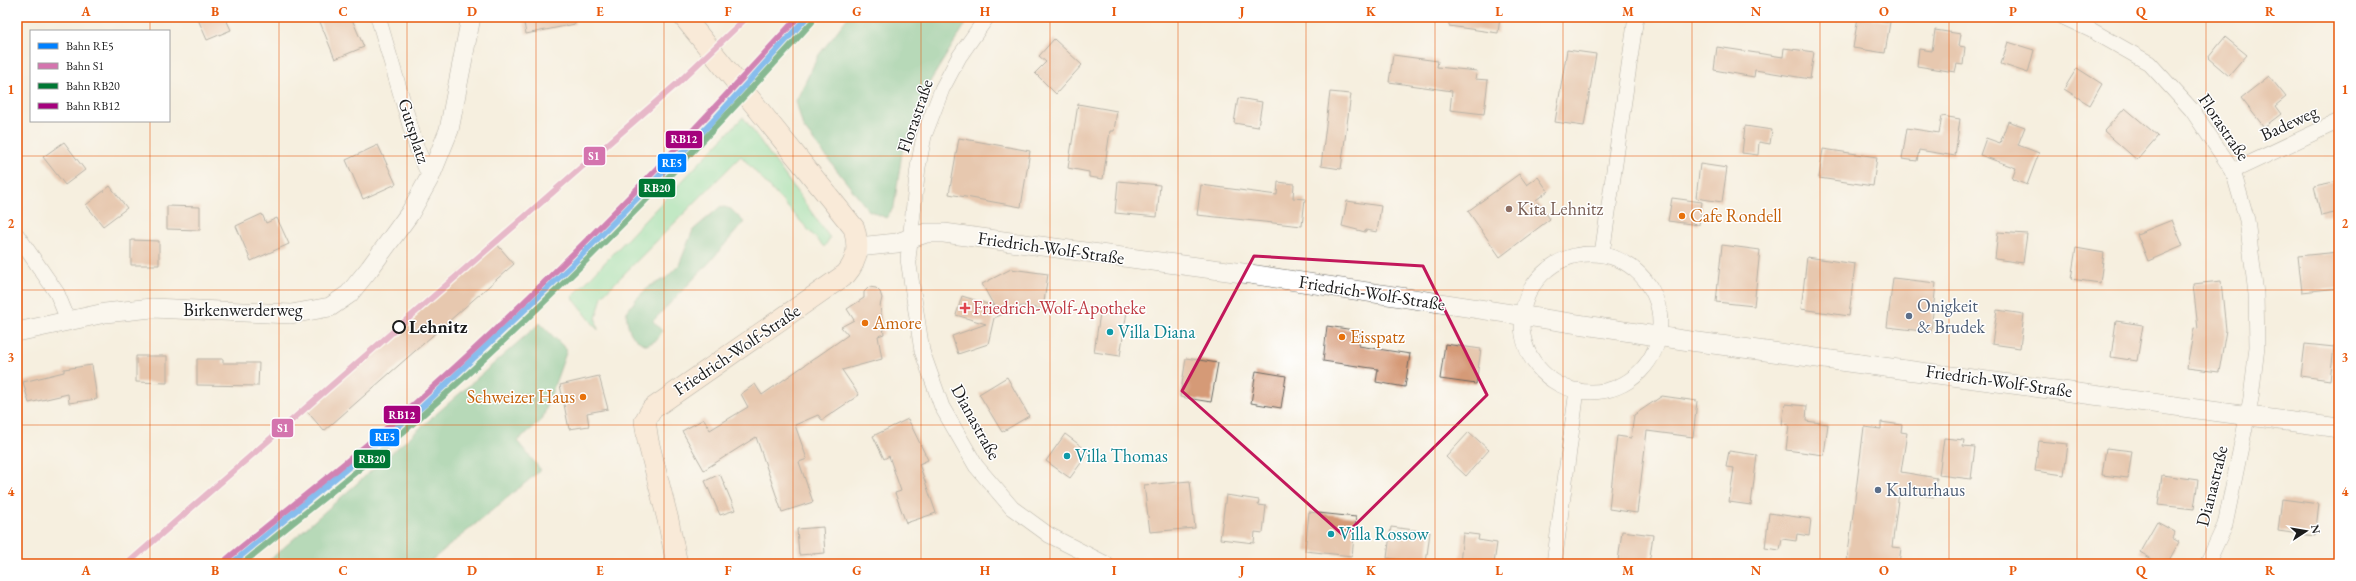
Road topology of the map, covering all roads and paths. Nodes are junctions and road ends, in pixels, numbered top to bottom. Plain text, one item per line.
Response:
1 (378, 17) edge
2 (471, 17) edge
3 (684, 17) edge
4 (987, 17) edge
5 (1636, 17) edge
6 (2063, 17) edge
7 (2339, 121) edge
8 (2233, 171) junction
9 (430, 177) junction
10 (17, 235) edge
11 (909, 238) junction
12 (858, 247) junction
13 (1602, 254) junction
14 (1523, 316) junction
15 (68, 320) junction
16 (17, 332) edge
17 (1659, 337) junction
18 (1577, 390) junction
19 (2248, 416) junction
20 (2339, 428) edge
21 (677, 564) edge
22 (1106, 564) edge
23 (1554, 564) edge
24 (2207, 564) edge

1 - 9 street, Gutsplatz
2 - 9 street, Gutsplatz
3 - 12 main road
4 - 11 street, Florastraße
5 - 13 street
6 - 8 street, Florastraße
7 - 8 street, Badeweg
8 - 19 street, Florastraße
9 - 15 street, Birkenwerderweg
10 - 15 street
11 - 12 street, Friedrich-Wolf-Straße
11 - 14 street, Friedrich-Wolf-Straße
11 - 22 street, Dianastraße
12 - 21 main road, Friedrich-Wolf-Straße
13 - 14 street
13 - 17 street
14 - 17 street, Friedrich-Wolf-Straße
14 - 18 street
15 - 16 street, Birkenwerderweg
17 - 18 street
17 - 19 street, Friedrich-Wolf-Straße
18 - 23 street
19 - 20 street, Friedrich-Wolf-Straße
19 - 24 street, Dianastraße

